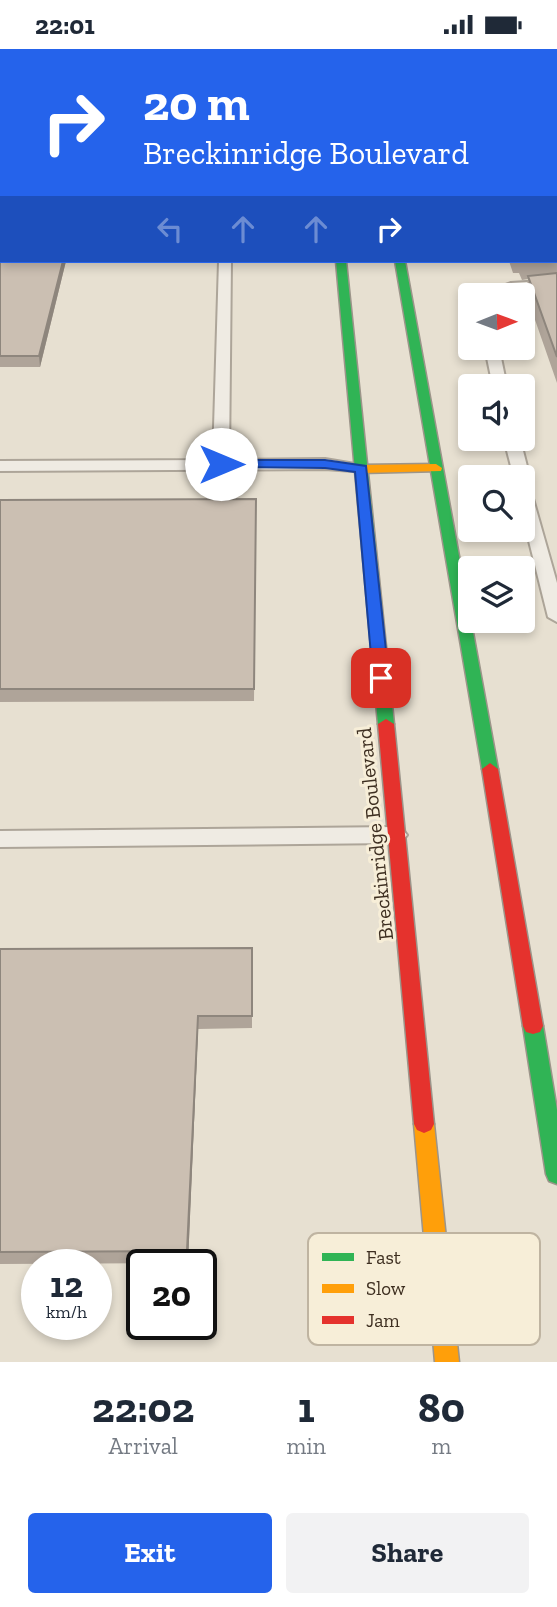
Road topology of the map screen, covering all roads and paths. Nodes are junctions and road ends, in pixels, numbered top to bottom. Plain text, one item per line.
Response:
1 (225, 263) edge
2 (341, 263) edge
3 (400, 263) edge
4 (557, 284) edge
5 (536, 285) edge
6 (221, 464) junction
7 (0, 465) edge
8 (361, 468) junction
9 (436, 468) junction
10 (535, 531) edge
11 (557, 617) edge
12 (396, 835) junction
13 (0, 839) edge
14 (557, 1174) edge
15 (435, 1233) edge

1 - 6 lane
2 - 8 street, Breckinridge Boulevard
3 - 9 street
4 - 5 lane
6 - 7 lane
6 - 8 lane
8 - 9 street
8 - 12 street, Breckinridge Boulevard
9 - 14 street
10 - 11 lane
12 - 13 lane
12 - 15 street, Breckinridge Boulevard

